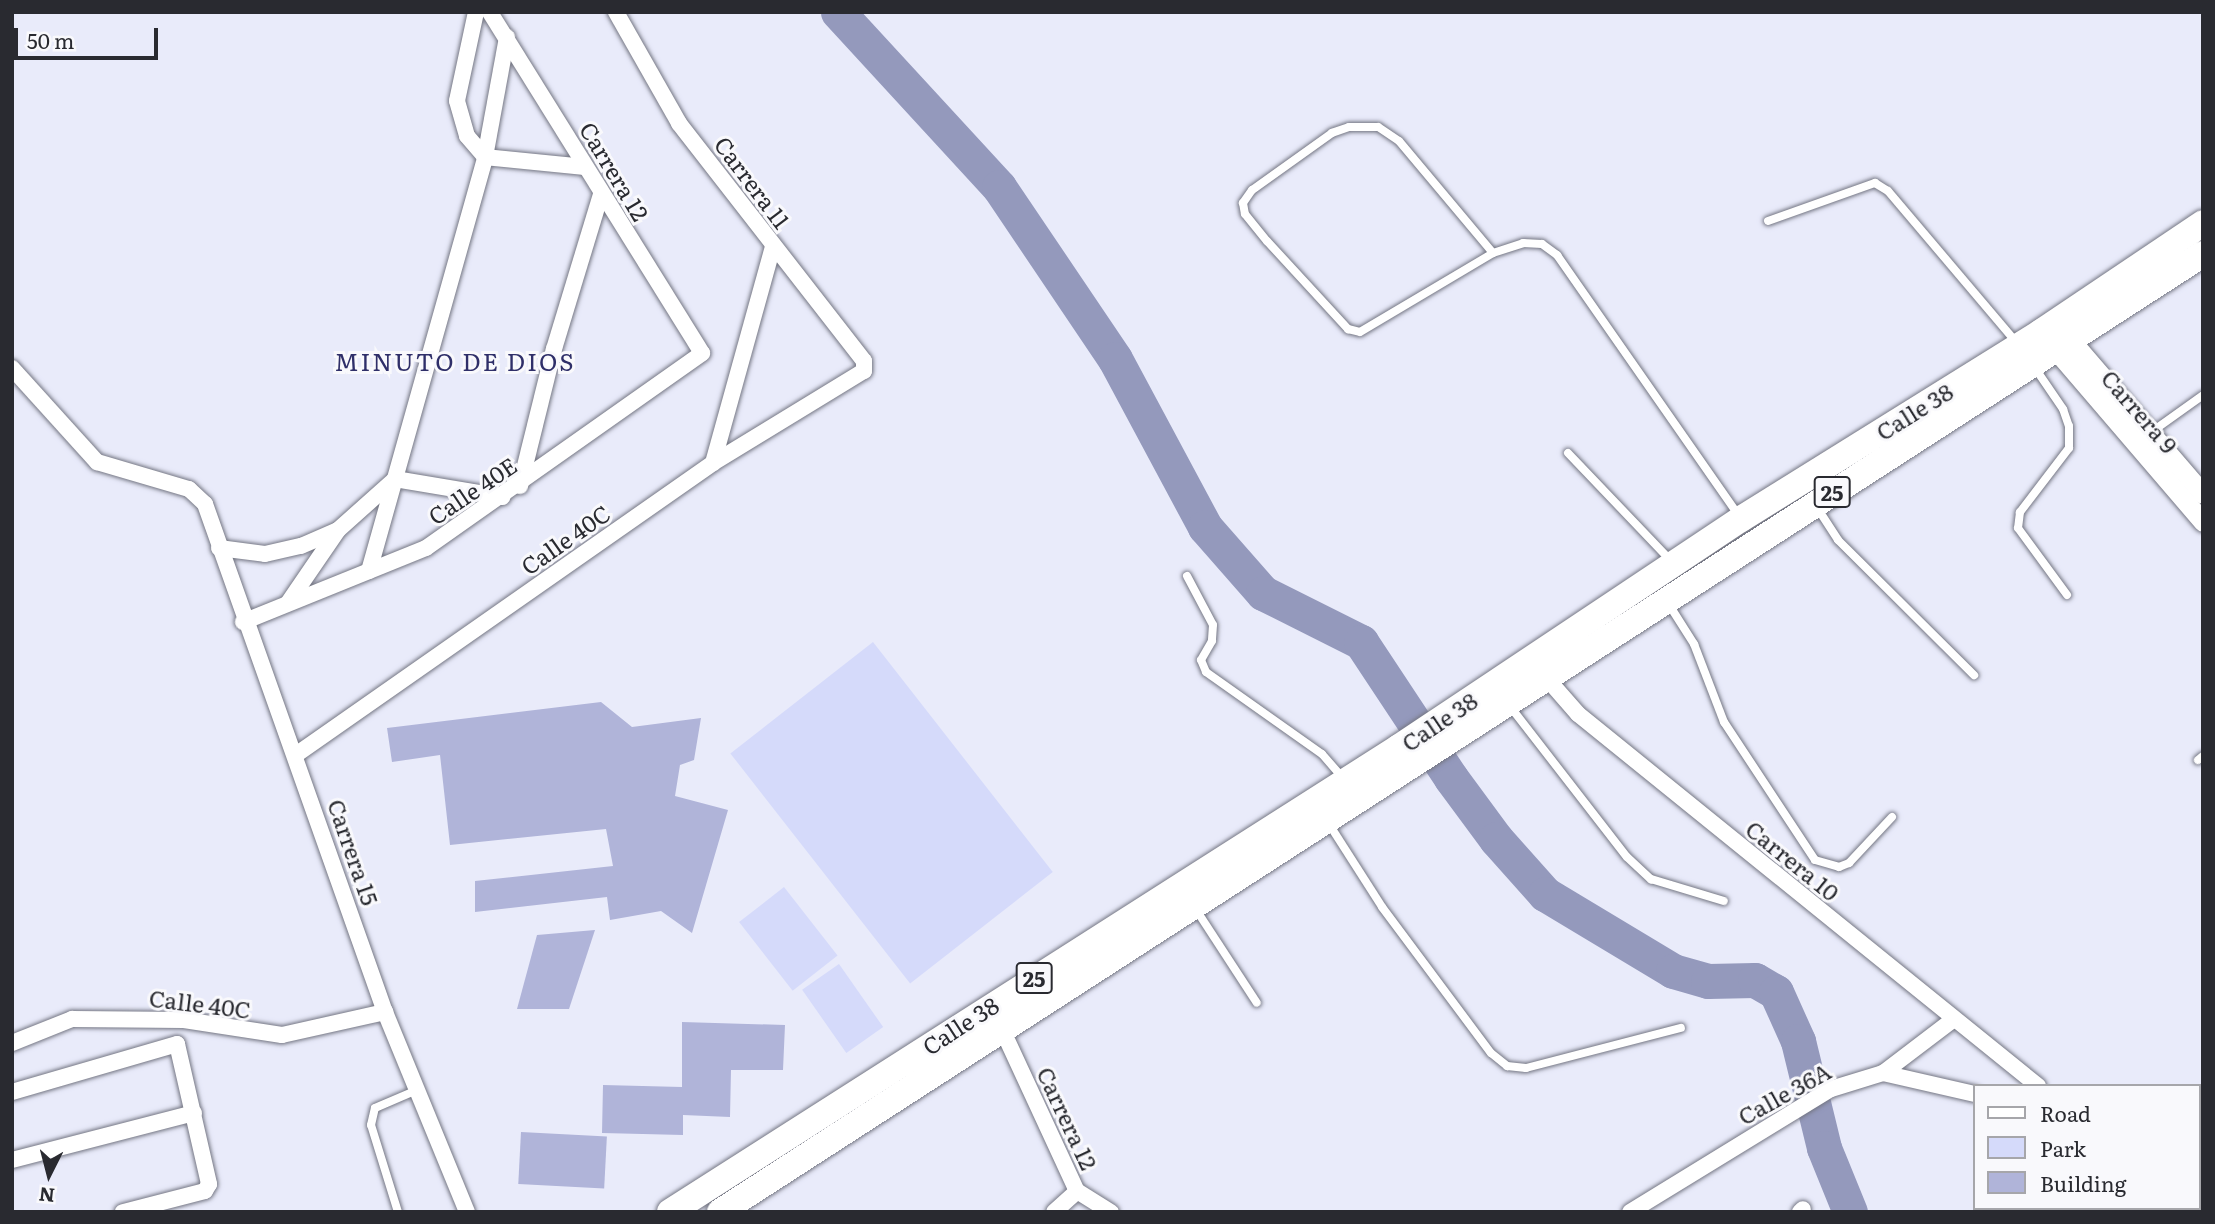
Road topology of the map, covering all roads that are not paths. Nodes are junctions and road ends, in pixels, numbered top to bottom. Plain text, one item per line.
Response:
1 (476, 12) edge
2 (490, 12) edge
3 (616, 12) edge
4 (508, 37) junction
5 (485, 157) junction
6 (585, 167) junction
7 (601, 194) junction
8 (1768, 221) dead end
9 (2203, 223) edge
10 (773, 246) junction
11 (1493, 253) junction
12 (2203, 254) edge
13 (2046, 343) junction
14 (702, 353) joint
15 (12, 368) edge
16 (864, 371) joint
17 (2203, 396) edge
18 (2150, 433) junction
19 (1568, 453) dead end
20 (713, 463) junction
21 (395, 479) junction
22 (520, 486) junction
23 (2203, 494) edge
24 (502, 497) junction
25 (1814, 503) junction
26 (1741, 519) junction
27 (2203, 522) edge
28 (338, 530) junction
29 (219, 548) junction
30 (1674, 564) junction
31 (369, 571) junction
32 (1187, 576) dead end
33 (2067, 596) dead end
34 (1667, 602) junction
35 (288, 603) junction
36 (243, 622) junction
37 (1532, 657) junction
38 (1974, 675) dead end
39 (1547, 680) junction
40 (1502, 694) junction
41 (297, 754) junction
42 (1404, 758) junction
43 (1345, 781) junction
44 (1892, 817) dead end
45 (1327, 822) junction
46 (1180, 884) junction
47 (1724, 901) dead end
48 (1195, 908) junction
49 (1256, 1003) dead end
50 (385, 1012) junction
51 (1954, 1019) junction
52 (1681, 1028) dead end
53 (1002, 1029) junction
54 (12, 1043) edge
55 (1883, 1073) junction
56 (2035, 1084) edge
57 (417, 1090) junction
58 (12, 1092) edge
59 (1974, 1094) edge
60 (194, 1113) junction
61 (12, 1160) edge
62 (1077, 1191) junction
63 (1653, 1206) edge
64 (123, 1212) edge
65 (398, 1212) edge
66 (467, 1212) edge
67 (670, 1212) edge
68 (720, 1212) edge
69 (1055, 1212) edge
70 (1111, 1212) edge
71 (1630, 1212) edge

1 - 5 street
2 - 4 street, Carrera 12
3 - 10 street, Carrera 11
4 - 5 street
4 - 6 street, Carrera 12
5 - 6 street
5 - 21 street
6 - 7 street, Carrera 12
7 - 14 street, Carrera 12
7 - 22 street
8 - 13 lane
9 - 13 highway, Calle 38 / 25
10 - 16 street, Carrera 11
10 - 20 street
11 - 11 lane
11 - 26 lane
12 - 13 highway, Calle 38 / 25
13 - 18 street, Carrera 9
13 - 25 highway, Calle 38 / 25
13 - 26 highway, Calle 38 / 25
13 - 27 street, Carrera 9
13 - 33 lane
14 - 22 street, Calle 40E
15 - 29 street, Carrera 15
16 - 20 street, Calle 40C
17 - 18 lane
18 - 23 street, Carrera 9
19 - 30 lane
20 - 41 street, Calle 40C
21 - 24 street
21 - 28 street
21 - 31 street
22 - 24 street, Calle 40E
24 - 31 street, Calle 40E
25 - 34 highway, Calle 38 / 25
25 - 38 lane
26 - 30 highway, Calle 38 / 25
28 - 29 street
28 - 35 street
29 - 36 street, Carrera 15
30 - 37 highway, Calle 38 / 25
31 - 35 street, Calle 40E
32 - 43 lane
34 - 39 highway, Calle 38 / 25
34 - 44 lane
35 - 36 street, Calle 40E
36 - 41 street, Carrera 15
37 - 39 street, Carrera 10
37 - 40 highway, Calle 38 / 25
39 - 40 highway, Calle 38 / 25
39 - 51 street, Carrera 10
40 - 42 highway, Calle 38 / 25
40 - 47 lane
41 - 50 street, Carrera 15
42 - 43 highway, Calle 38 / 25
42 - 45 highway, Calle 38 / 25
43 - 46 highway, Calle 38 / 25
45 - 48 highway, Calle 38 / 25
45 - 52 lane
46 - 48 lane
46 - 67 highway, Calle 38 / 25
48 - 49 lane
48 - 53 highway, Calle 38 / 25
50 - 54 street, Calle 40C
50 - 57 street, Carrera 15
51 - 55 street
51 - 56 street, Carrera 10
53 - 62 street, Carrera 12
53 - 68 highway, Calle 38 / 25
55 - 59 street, Calle 36A
55 - 63 street, Calle 36A
57 - 65 lane
57 - 66 street, Carrera 15
58 - 60 street
60 - 61 street
60 - 64 street
62 - 69 street
62 - 70 street, Carrera 12
63 - 71 street, Calle 36A

